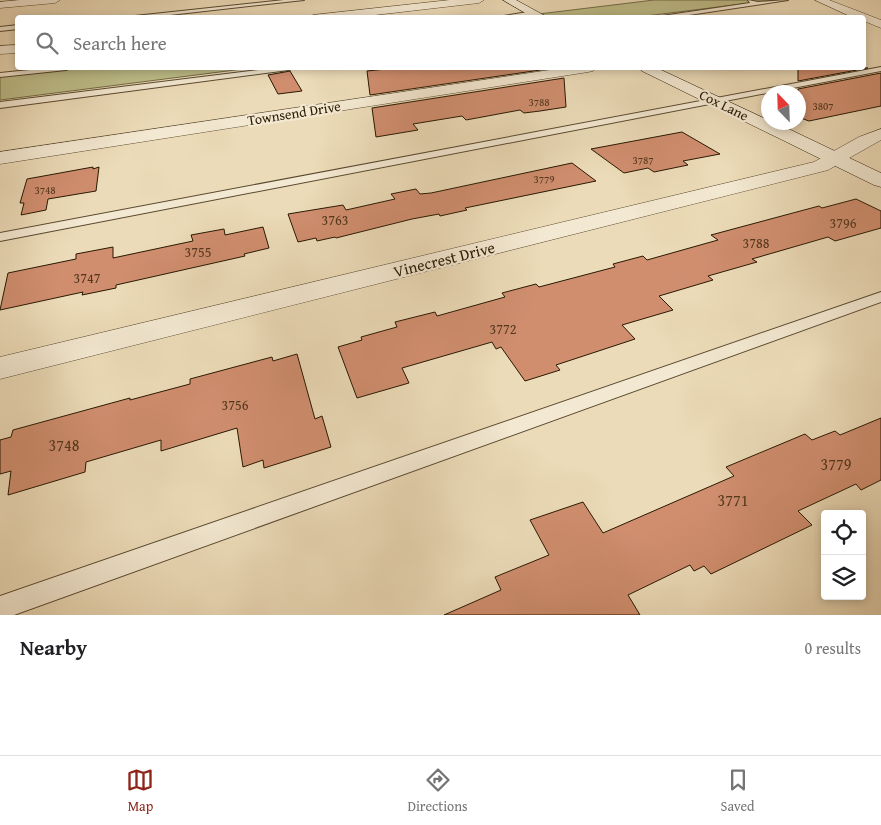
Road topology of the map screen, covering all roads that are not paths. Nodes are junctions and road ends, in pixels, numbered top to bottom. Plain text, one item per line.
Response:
1 (55, 0) edge
2 (301, 0) edge
3 (479, 0) edge
4 (508, 0) edge
5 (746, 0) edge
6 (785, 0) edge
7 (820, 0) edge
8 (757, 4) junction
9 (0, 5) edge
10 (149, 15) edge
11 (341, 15) edge
12 (539, 15) edge
13 (674, 15) edge
14 (857, 15) edge
15 (866, 19) edge
16 (881, 25) edge
17 (15, 27) edge
18 (866, 27) edge
19 (0, 29) edge
20 (15, 49) edge
21 (0, 50) edge
22 (881, 69) edge
23 (47, 70) edge
24 (273, 70) edge
25 (575, 70) edge
26 (651, 70) edge
27 (0, 75) edge
28 (715, 101) junction
29 (0, 105) edge
30 (881, 134) edge
31 (0, 158) edge
32 (837, 160) junction
33 (881, 182) edge
34 (0, 237) edge
35 (881, 297) edge
36 (0, 368) edge
37 (0, 608) edge

1 - 9 street
2 - 10 lane
3 - 11 street
4 - 12 street
5 - 8 lane
6 - 8 lane
7 - 14 street
8 - 13 lane
15 - 16 street
16 - 18 street
17 - 19 lane
20 - 21 street
22 - 28 lane
23 - 27 lane
24 - 29 lane
25 - 31 street, Townsend Drive
26 - 28 street, Cox Lane
28 - 32 street, Cox Lane
28 - 34 lane
30 - 32 street, Vinecrest Drive
32 - 33 street, Cox Lane
32 - 36 street, Vinecrest Drive
35 - 37 lane

